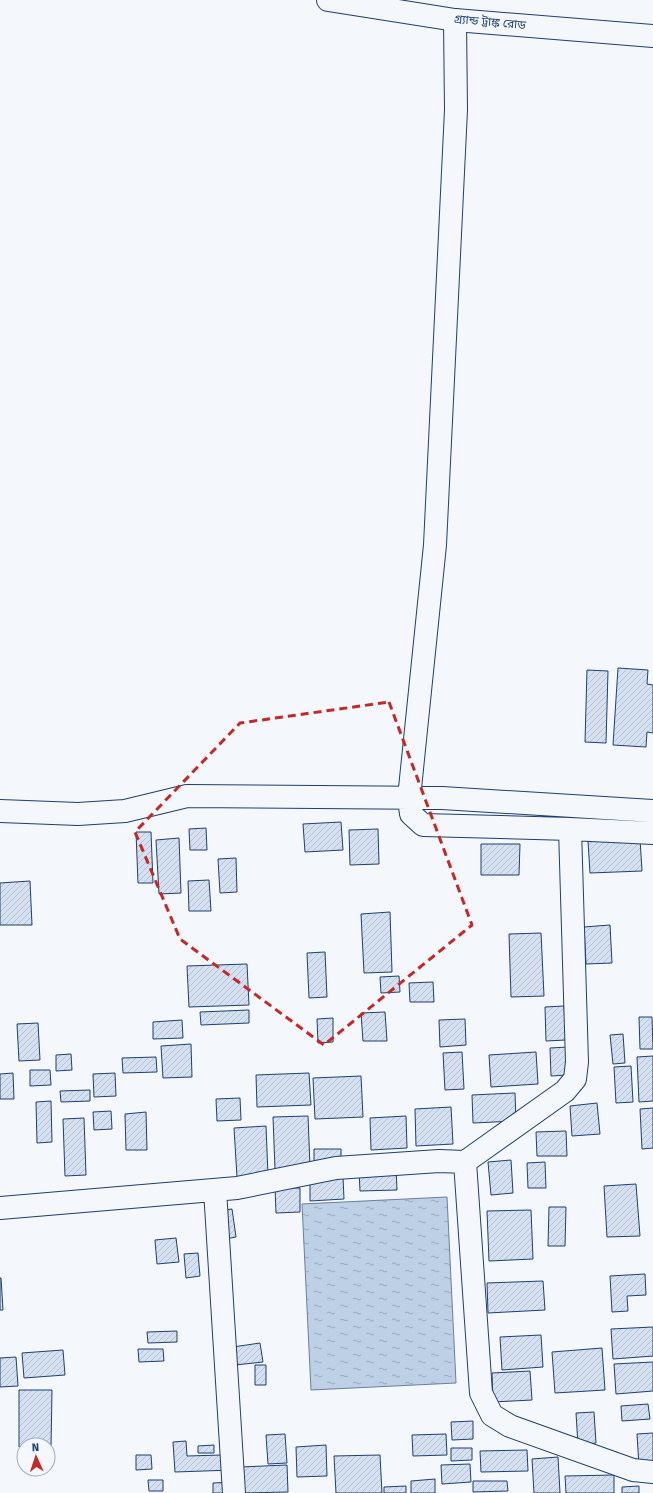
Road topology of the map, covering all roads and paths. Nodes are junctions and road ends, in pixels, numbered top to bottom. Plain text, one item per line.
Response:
1 (328, 0) edge
2 (455, 20) junction
3 (653, 36) edge
4 (409, 798) junction
5 (0, 811) edge
6 (653, 811) edge
7 (570, 829) junction
8 (653, 833) edge
9 (465, 1162) junction
10 (215, 1190) junction
11 (0, 1208) edge
12 (653, 1472) edge
13 (234, 1493) edge

1 - 2 main road, গ্র্যান্ড ট্রাঙ্ক রোড
2 - 3 main road, গ্র্যান্ড ট্রাঙ্ক রোড
2 - 4 main road
4 - 5 main road
4 - 6 main road
4 - 7 main road
7 - 8 main road
7 - 9 main road
9 - 10 main road
9 - 12 main road
10 - 11 main road
10 - 13 main road

